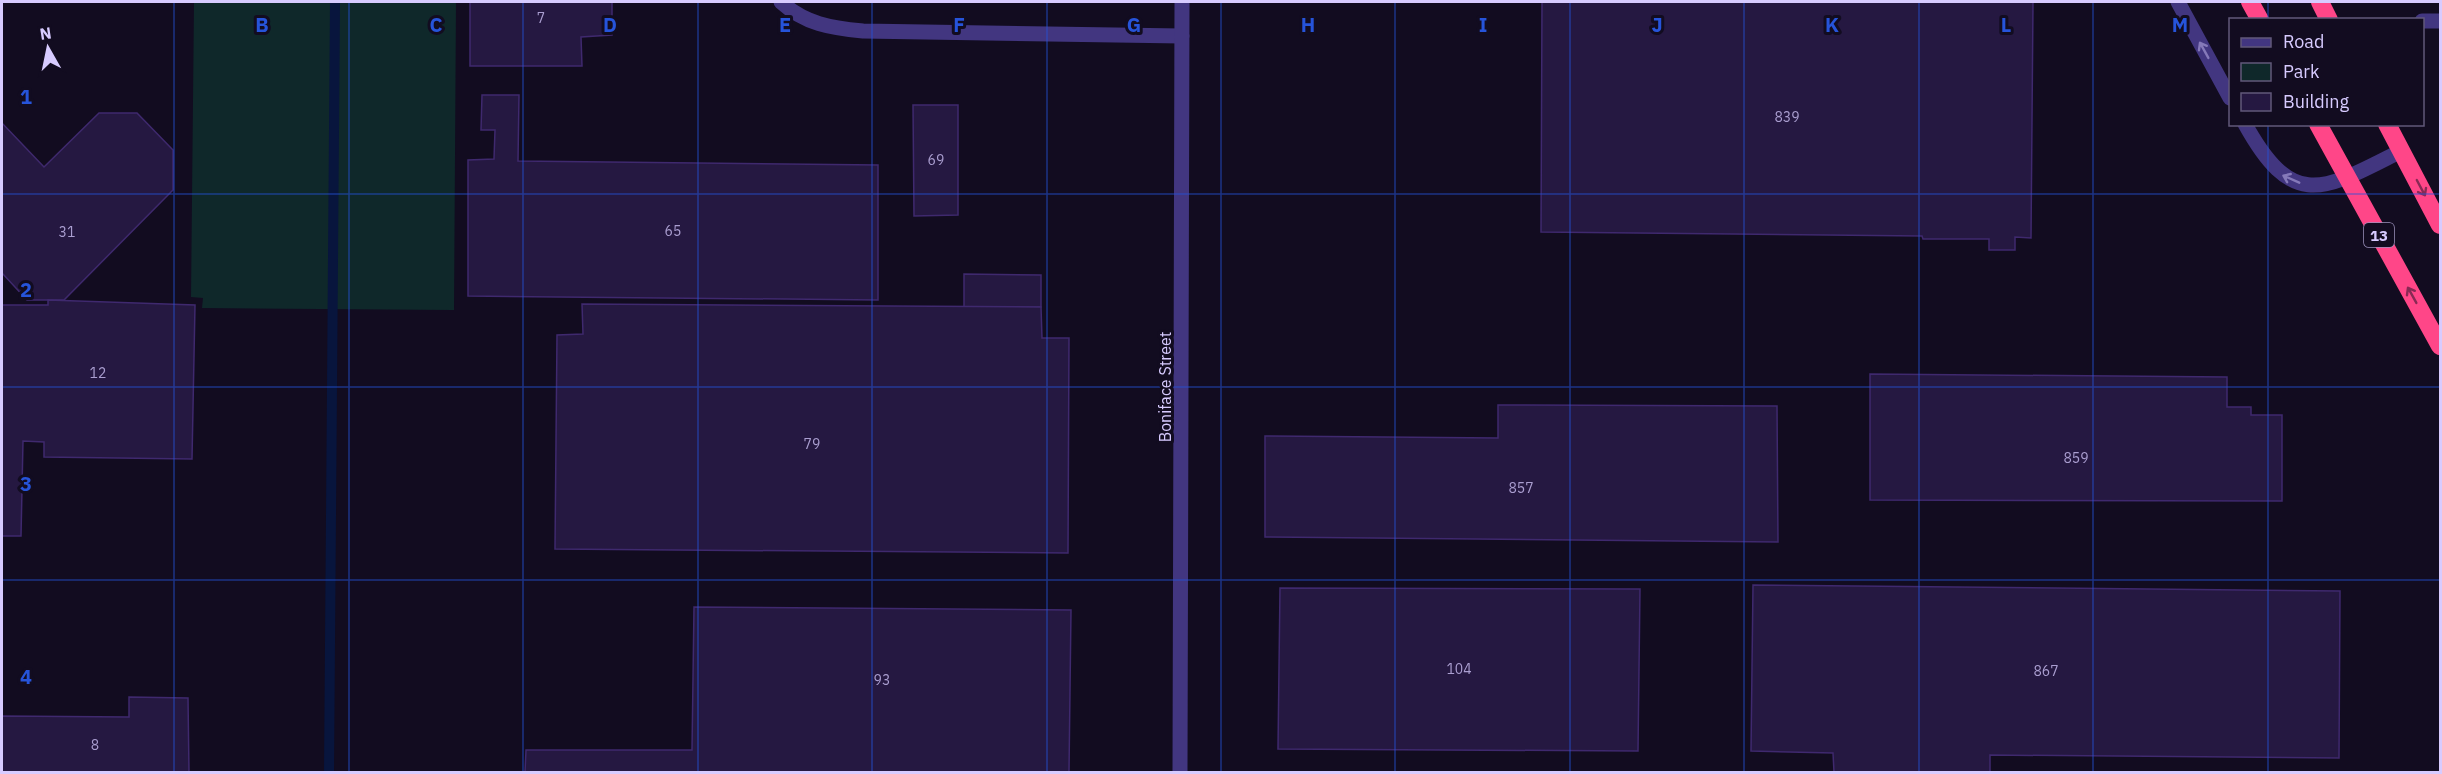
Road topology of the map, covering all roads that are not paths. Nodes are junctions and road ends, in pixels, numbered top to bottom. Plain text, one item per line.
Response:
1 (781, 2) edge
2 (1182, 2) edge
3 (2178, 2) edge
4 (2250, 2) edge
5 (2320, 2) edge
6 (2259, 18) edge
7 (2328, 18) edge
8 (2424, 21) edge
9 (2440, 21) edge
10 (1182, 36) junction
11 (2229, 96) edge
12 (2246, 126) edge
13 (2319, 126) edge
14 (2388, 126) edge
15 (2401, 151) junction
16 (2347, 177) junction
17 (2440, 225) edge
18 (2440, 346) edge
19 (1180, 772) edge

1 - 10 street
2 - 10 street, Boniface Street
11 -> 3 street
4 - 6 highway
5 - 7 highway
8 - 9 street
10 - 19 street, Boniface Street
16 -> 12 street
13 - 16 highway, 13
14 - 15 highway
15 - 16 street
15 -> 17 highway
18 -> 16 highway, 13

